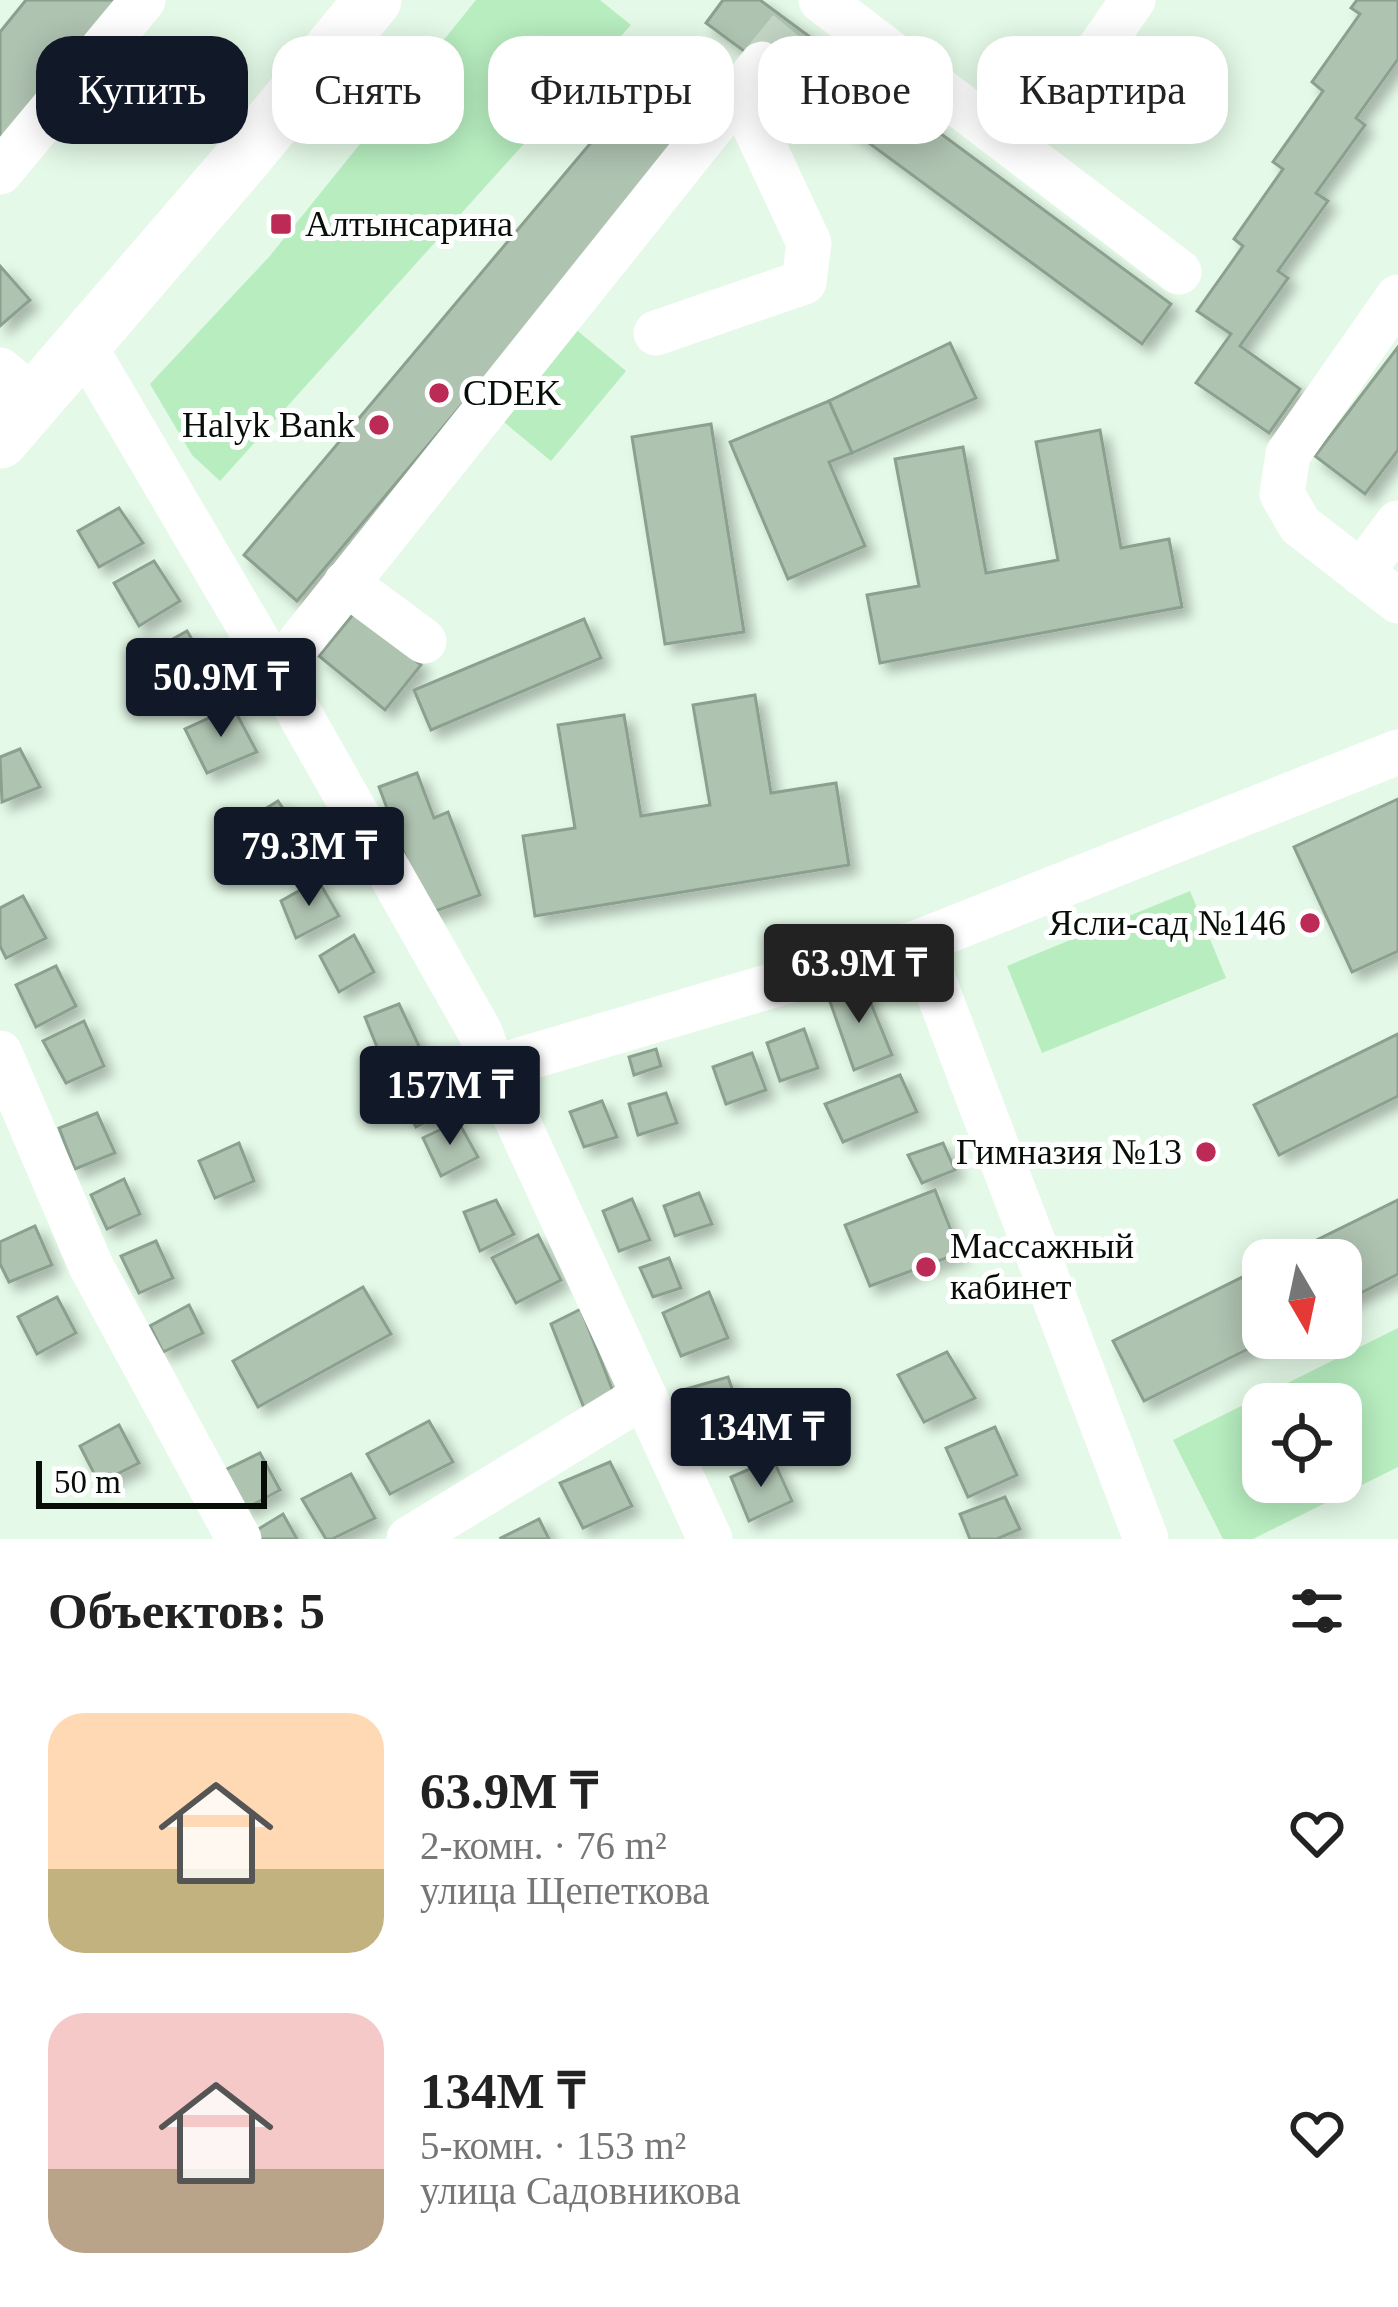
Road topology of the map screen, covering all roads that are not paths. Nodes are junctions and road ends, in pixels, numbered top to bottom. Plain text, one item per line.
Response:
1 (143, 0) edge
2 (374, 0) edge
3 (1133, 0) edge
4 (810, 8) edge
5 (1108, 36) edge
6 (0, 172) edge
7 (1179, 272) dead end
8 (1398, 297) edge
9 (656, 333) dead end
10 (83, 344) junction
11 (12, 403) edge
12 (1398, 523) edge
13 (1361, 572) junction
14 (346, 583) junction
15 (1398, 602) edge
16 (424, 641) dead end
17 (276, 672) junction
18 (1398, 752) edge
19 (919, 942) junction
20 (0, 1053) edge
21 (493, 1068) junction
22 (643, 1397) junction
23 (239, 1539) edge
24 (409, 1539) edge
25 (710, 1539) edge
26 (1146, 1539) edge

1 - 6 street
2 - 10 main road
3 - 5 street
4 - 7 street
8 - 13 street
9 - 14 street
10 - 11 main road
10 - 17 street
12 - 13 street
13 - 15 street
14 - 16 street
14 - 17 street
17 - 21 street
18 - 19 street
19 - 21 street
19 - 26 street
20 - 23 street
21 - 22 street
22 - 24 street
22 - 25 street

